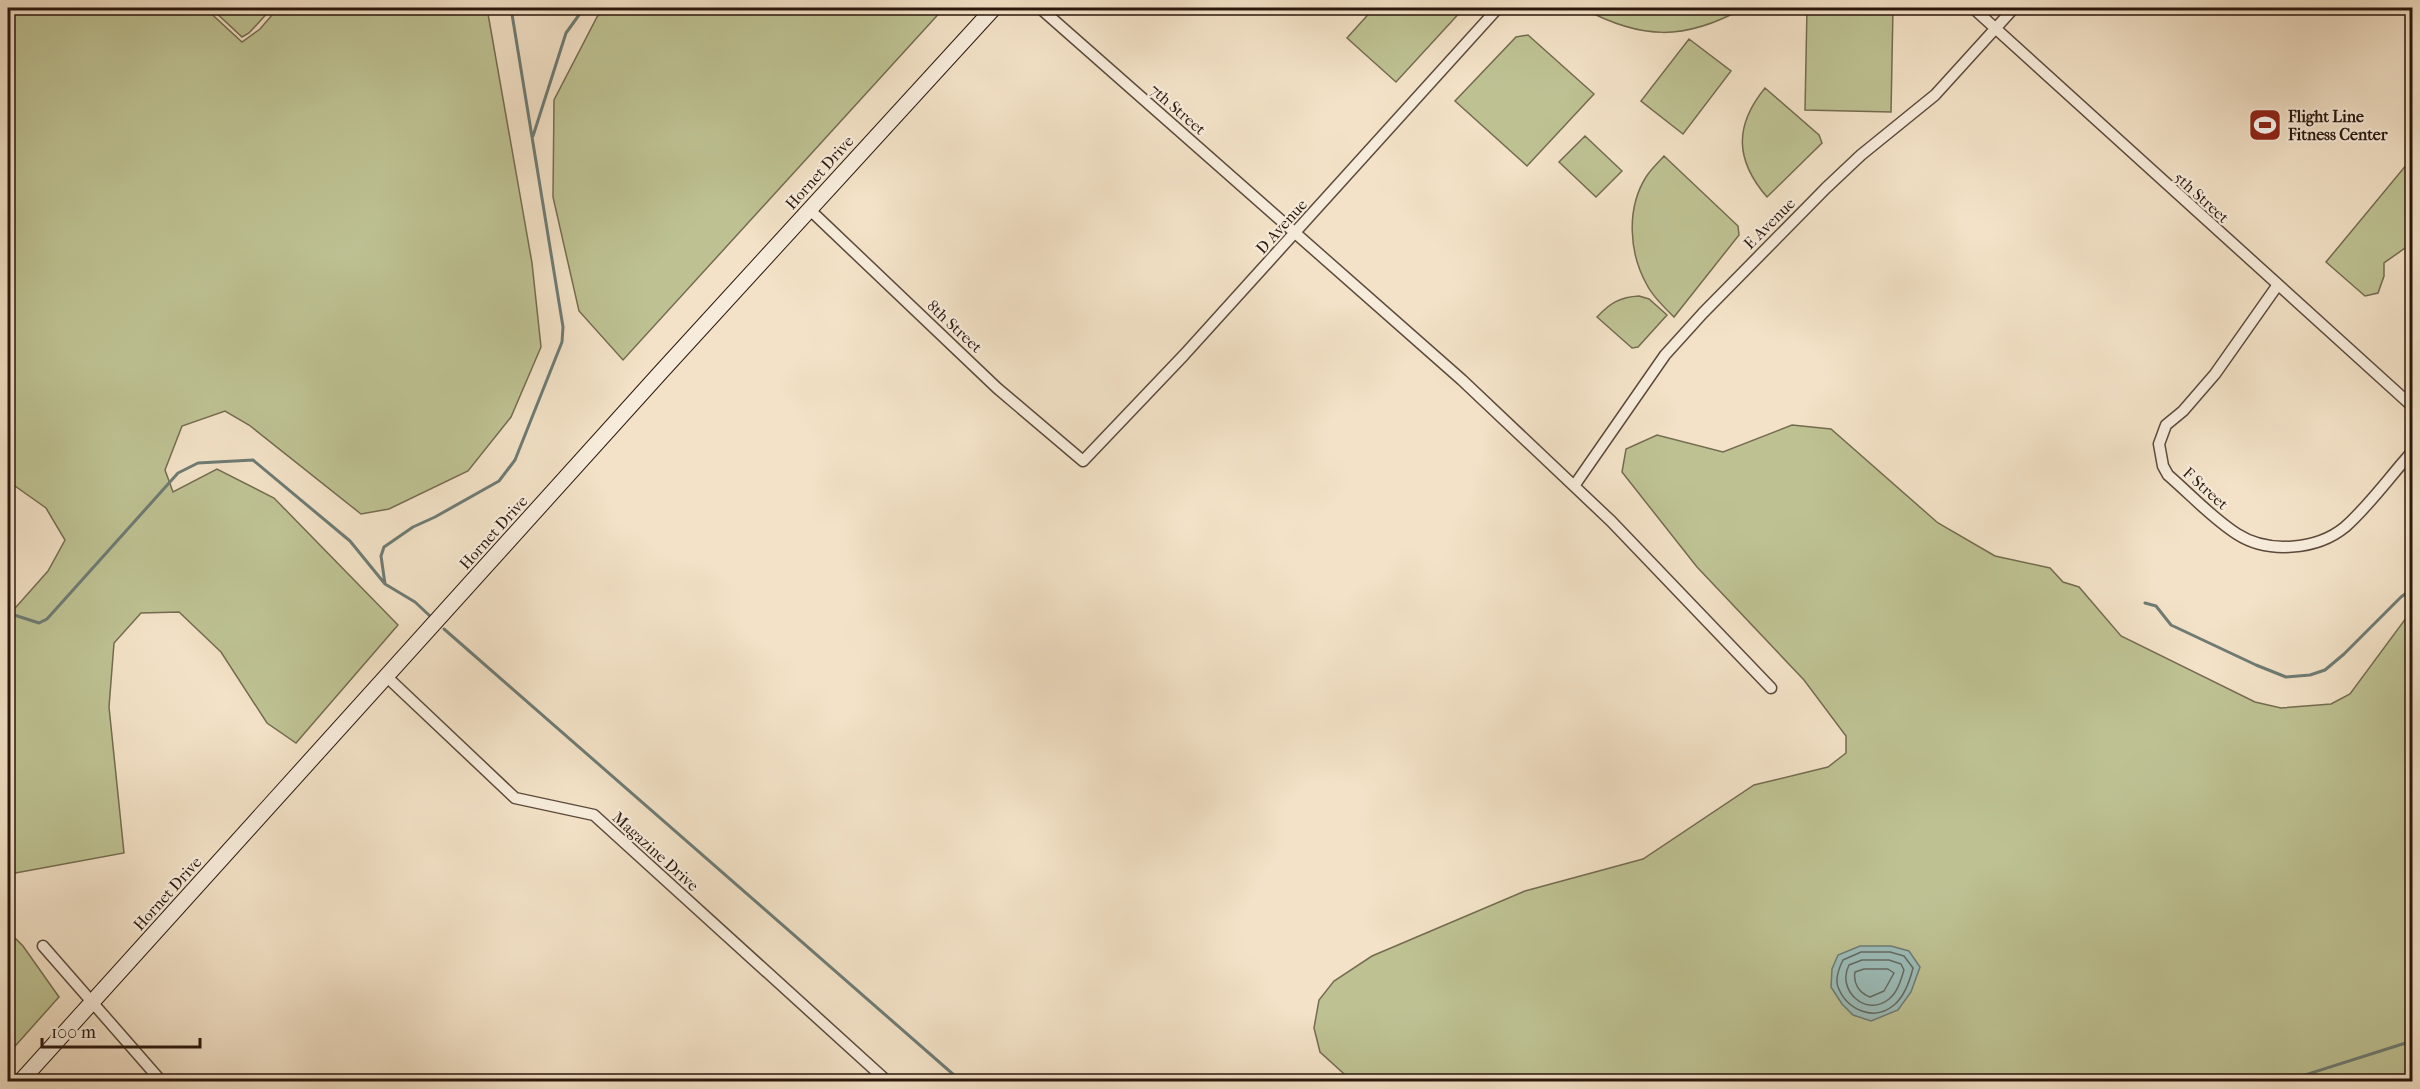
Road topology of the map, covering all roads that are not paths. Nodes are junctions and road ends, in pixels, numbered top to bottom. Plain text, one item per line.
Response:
1 (994, 8) edge
2 (1040, 8) edge
3 (1498, 8) edge
4 (1973, 8) edge
5 (2014, 8) edge
6 (1996, 28) junction
7 (809, 209) junction
8 (1296, 232) junction
9 (2277, 286) junction
10 (2412, 406) edge
11 (2412, 452) edge
12 (1083, 461) joint
13 (1574, 486) junction
14 (387, 677) junction
15 (1771, 688) dead end
16 (43, 946) dead end
17 (92, 1002) junction
18 (20, 1082) edge
19 (162, 1082) edge
20 (888, 1082) edge

1 - 7 main road, Hornet Drive
2 - 8 street, 7th Street
3 - 8 street, D Avenue
4 - 6 street, 5th Street
5 - 6 street, E Avenue
6 - 9 street, 5th Street
6 - 13 street, E Avenue
7 - 12 street, 8th Street
7 - 14 main road, Hornet Drive
8 - 12 street, D Avenue
8 - 13 street, 7th Street
9 - 10 street, 5th Street
9 - 11 street, F Street
13 - 15 street, 7th Street
14 - 17 main road, Hornet Drive
14 - 20 street, Magazine Drive
16 - 17 street
17 - 18 main road, Hornet Drive
17 - 19 street

